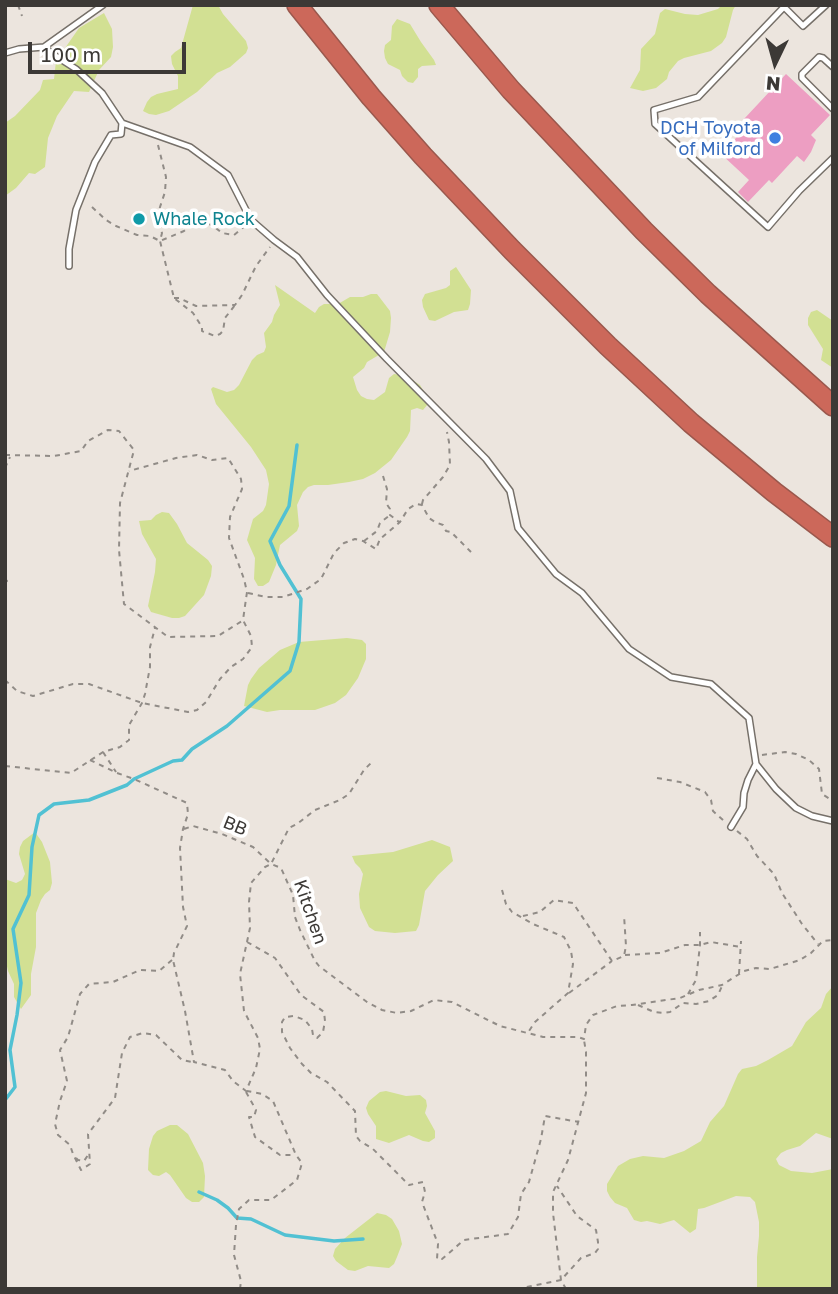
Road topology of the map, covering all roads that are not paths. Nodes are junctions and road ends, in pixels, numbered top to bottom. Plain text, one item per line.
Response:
1 (103, 5) edge
2 (297, 5) edge
3 (439, 5) edge
4 (826, 5) edge
5 (44, 47) junction
6 (5, 53) edge
7 (833, 67) edge
8 (833, 109) edge
9 (122, 123) junction
10 (833, 158) edge
11 (69, 266) dead end
12 (833, 406) edge
13 (833, 537) edge
14 (756, 762) junction
15 (833, 821) edge
16 (731, 827) road end

1 - 5 lane
2 - 13 highway
3 - 12 highway
4 - 10 lane
5 - 6 lane
5 - 9 lane
7 - 8 lane
9 - 11 lane
9 - 14 lane
14 - 15 lane
14 - 16 lane

